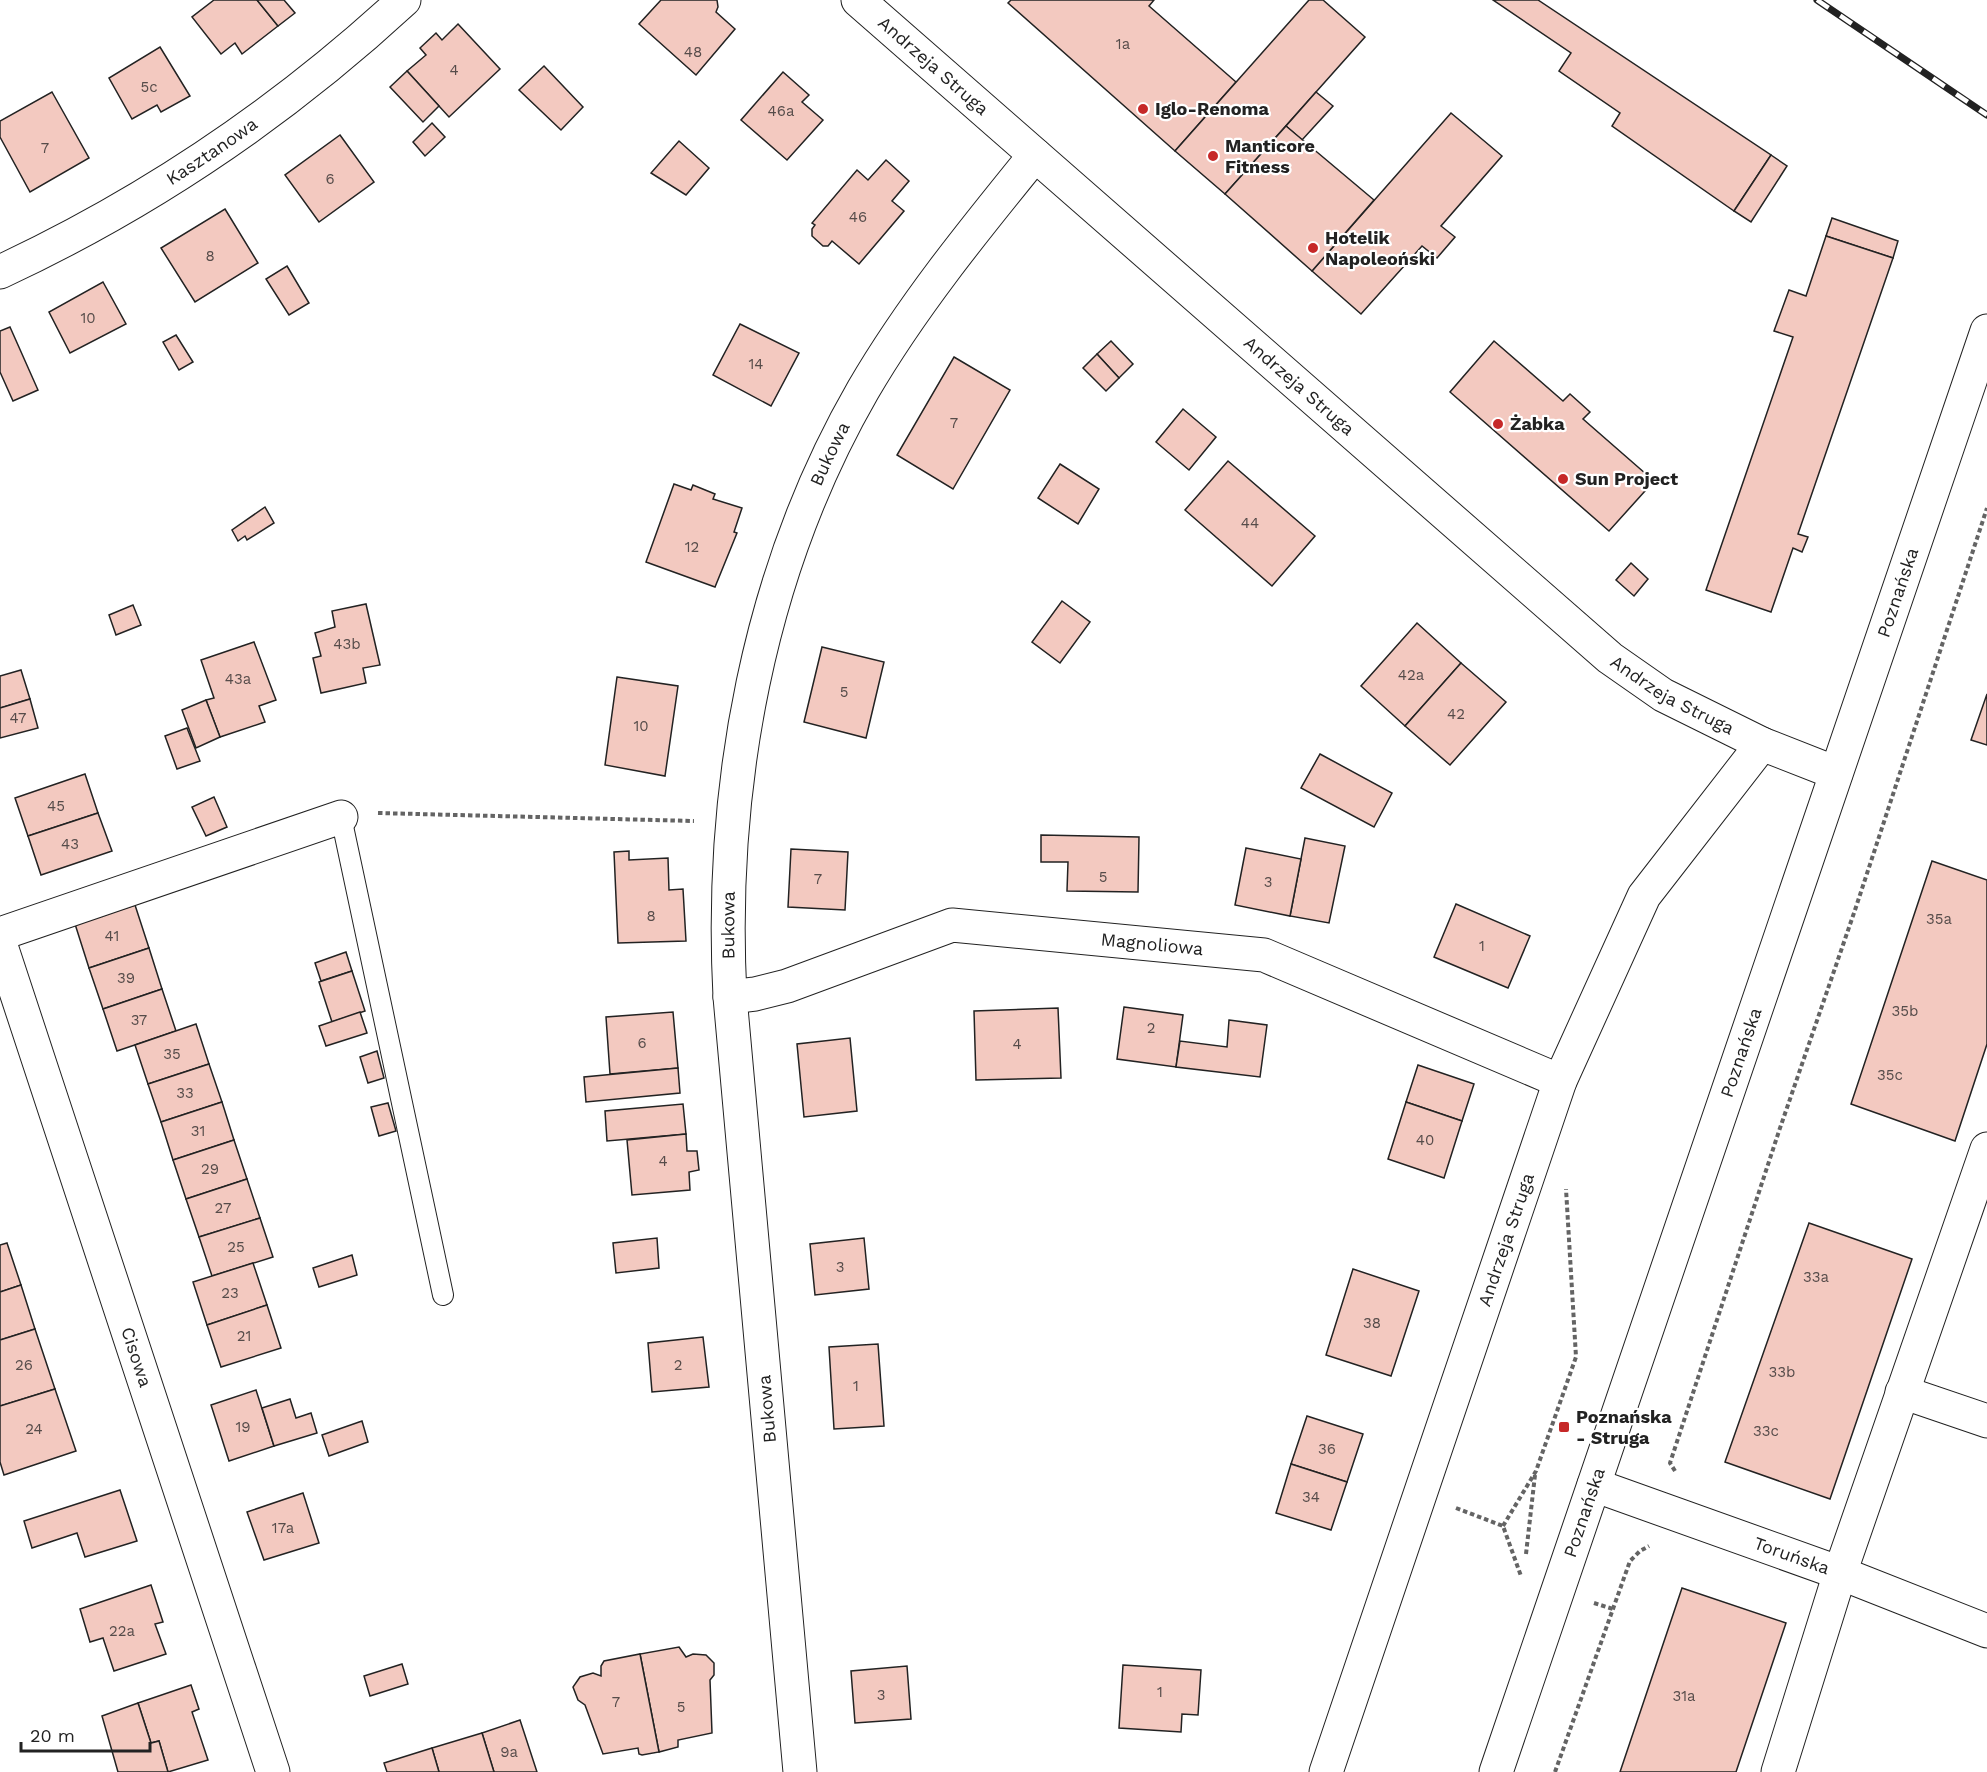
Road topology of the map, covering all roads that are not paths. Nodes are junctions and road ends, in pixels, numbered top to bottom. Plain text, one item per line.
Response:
1 (404, 0) edge
2 (858, 0) edge
3 (1035, 155) junction
4 (0, 272) edge
5 (1987, 331) edge
6 (1762, 744) junction
7 (1836, 772) junction
8 (341, 817) joint
9 (0, 934) edge
10 (0, 943) edge
11 (730, 997) junction
12 (1560, 1081) junction
13 (1987, 1149) edge
14 (443, 1295) dead end
15 (1902, 1392) junction
16 (1987, 1421) edge
17 (1594, 1485) junction
18 (1840, 1573) junction
19 (1987, 1631) edge
20 (273, 1772) edge
21 (800, 1772) edge
22 (1326, 1772) edge
23 (1496, 1772) edge
24 (1778, 1772) edge

1 - 4 street, Kasztanowa
2 - 3 street, Andrzeja Struga
3 - 6 street, Andrzeja Struga
3 - 11 street, Bukowa
5 - 7 street, Poznańska
6 - 7 street, Andrzeja Struga
6 - 12 street, Andrzeja Struga
7 - 17 street, Poznańska
8 - 9 street
8 - 14 lane
10 - 20 street, Cisowa
11 - 12 street, Magnoliowa
11 - 21 street, Bukowa
12 - 22 street, Andrzeja Struga
13 - 15 street
15 - 16 street
15 - 18 street
17 - 18 street, Toruńska
17 - 23 street, Poznańska
18 - 19 street, Toruńska
18 - 24 street

